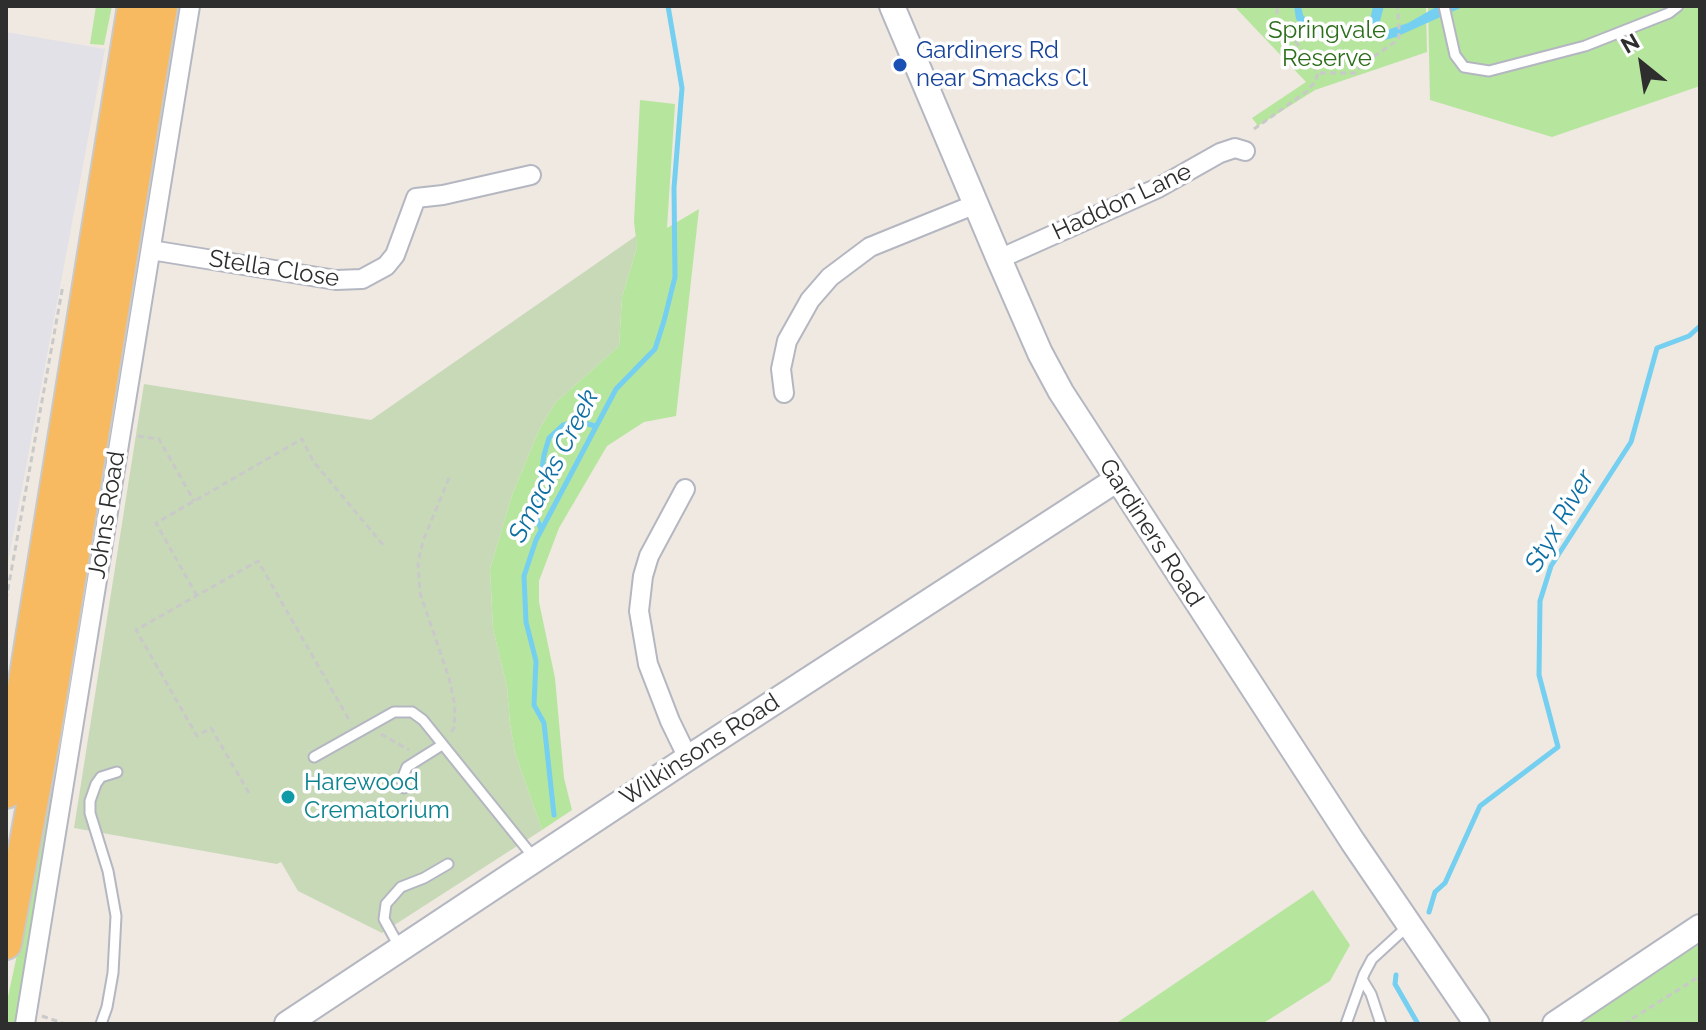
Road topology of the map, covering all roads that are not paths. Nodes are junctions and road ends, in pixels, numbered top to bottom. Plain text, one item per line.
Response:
1 (124, 6) edge
2 (133, 6) edge
3 (162, 6) edge
4 (190, 6) edge
5 (892, 6) edge
6 (1444, 6) edge
7 (1678, 6) edge
8 (1245, 151) dead end
9 (531, 175) dead end
10 (976, 204) junction
11 (151, 250) junction
12 (999, 259) junction
13 (784, 393) dead end
14 (1116, 480) junction
15 (685, 489) dead end
16 (6, 665) edge
17 (442, 745) junction
18 (314, 757) dead end
19 (688, 758) junction
20 (117, 772) dead end
21 (404, 788) dead end
22 (6, 793) edge
23 (535, 859) junction
24 (448, 864) dead end
25 (1409, 925) junction
26 (1700, 927) edge
27 (6, 944) edge
28 (400, 948) junction
29 (1362, 979) junction
30 (32, 1018) edge
31 (101, 1024) edge
32 (287, 1024) edge
33 (1346, 1024) edge
34 (1381, 1024) edge
35 (1477, 1024) edge
36 (1555, 1024) edge

1 - 16 highway
2 - 22 highway
3 - 27 highway, Johns Road
4 - 11 street, Johns Road
5 - 10 street, Gardiners Road
6 - 7 lane
8 - 12 street, Haddon Lane
9 - 11 street, Stella Close
10 - 12 street, Gardiners Road
10 - 13 street
11 - 30 street, Johns Road
12 - 14 street, Gardiners Road
14 - 19 street, Wilkinsons Road
14 - 25 street, Gardiners Road
15 - 19 street
17 - 18 lane
17 - 21 lane
17 - 23 lane
19 - 23 street, Wilkinsons Road
20 - 31 lane
23 - 28 street, Wilkinsons Road
24 - 28 lane
25 - 29 lane
25 - 35 street, Gardiners Road
26 - 36 street
28 - 32 street, Wilkinsons Road
29 - 33 lane
29 - 34 lane

